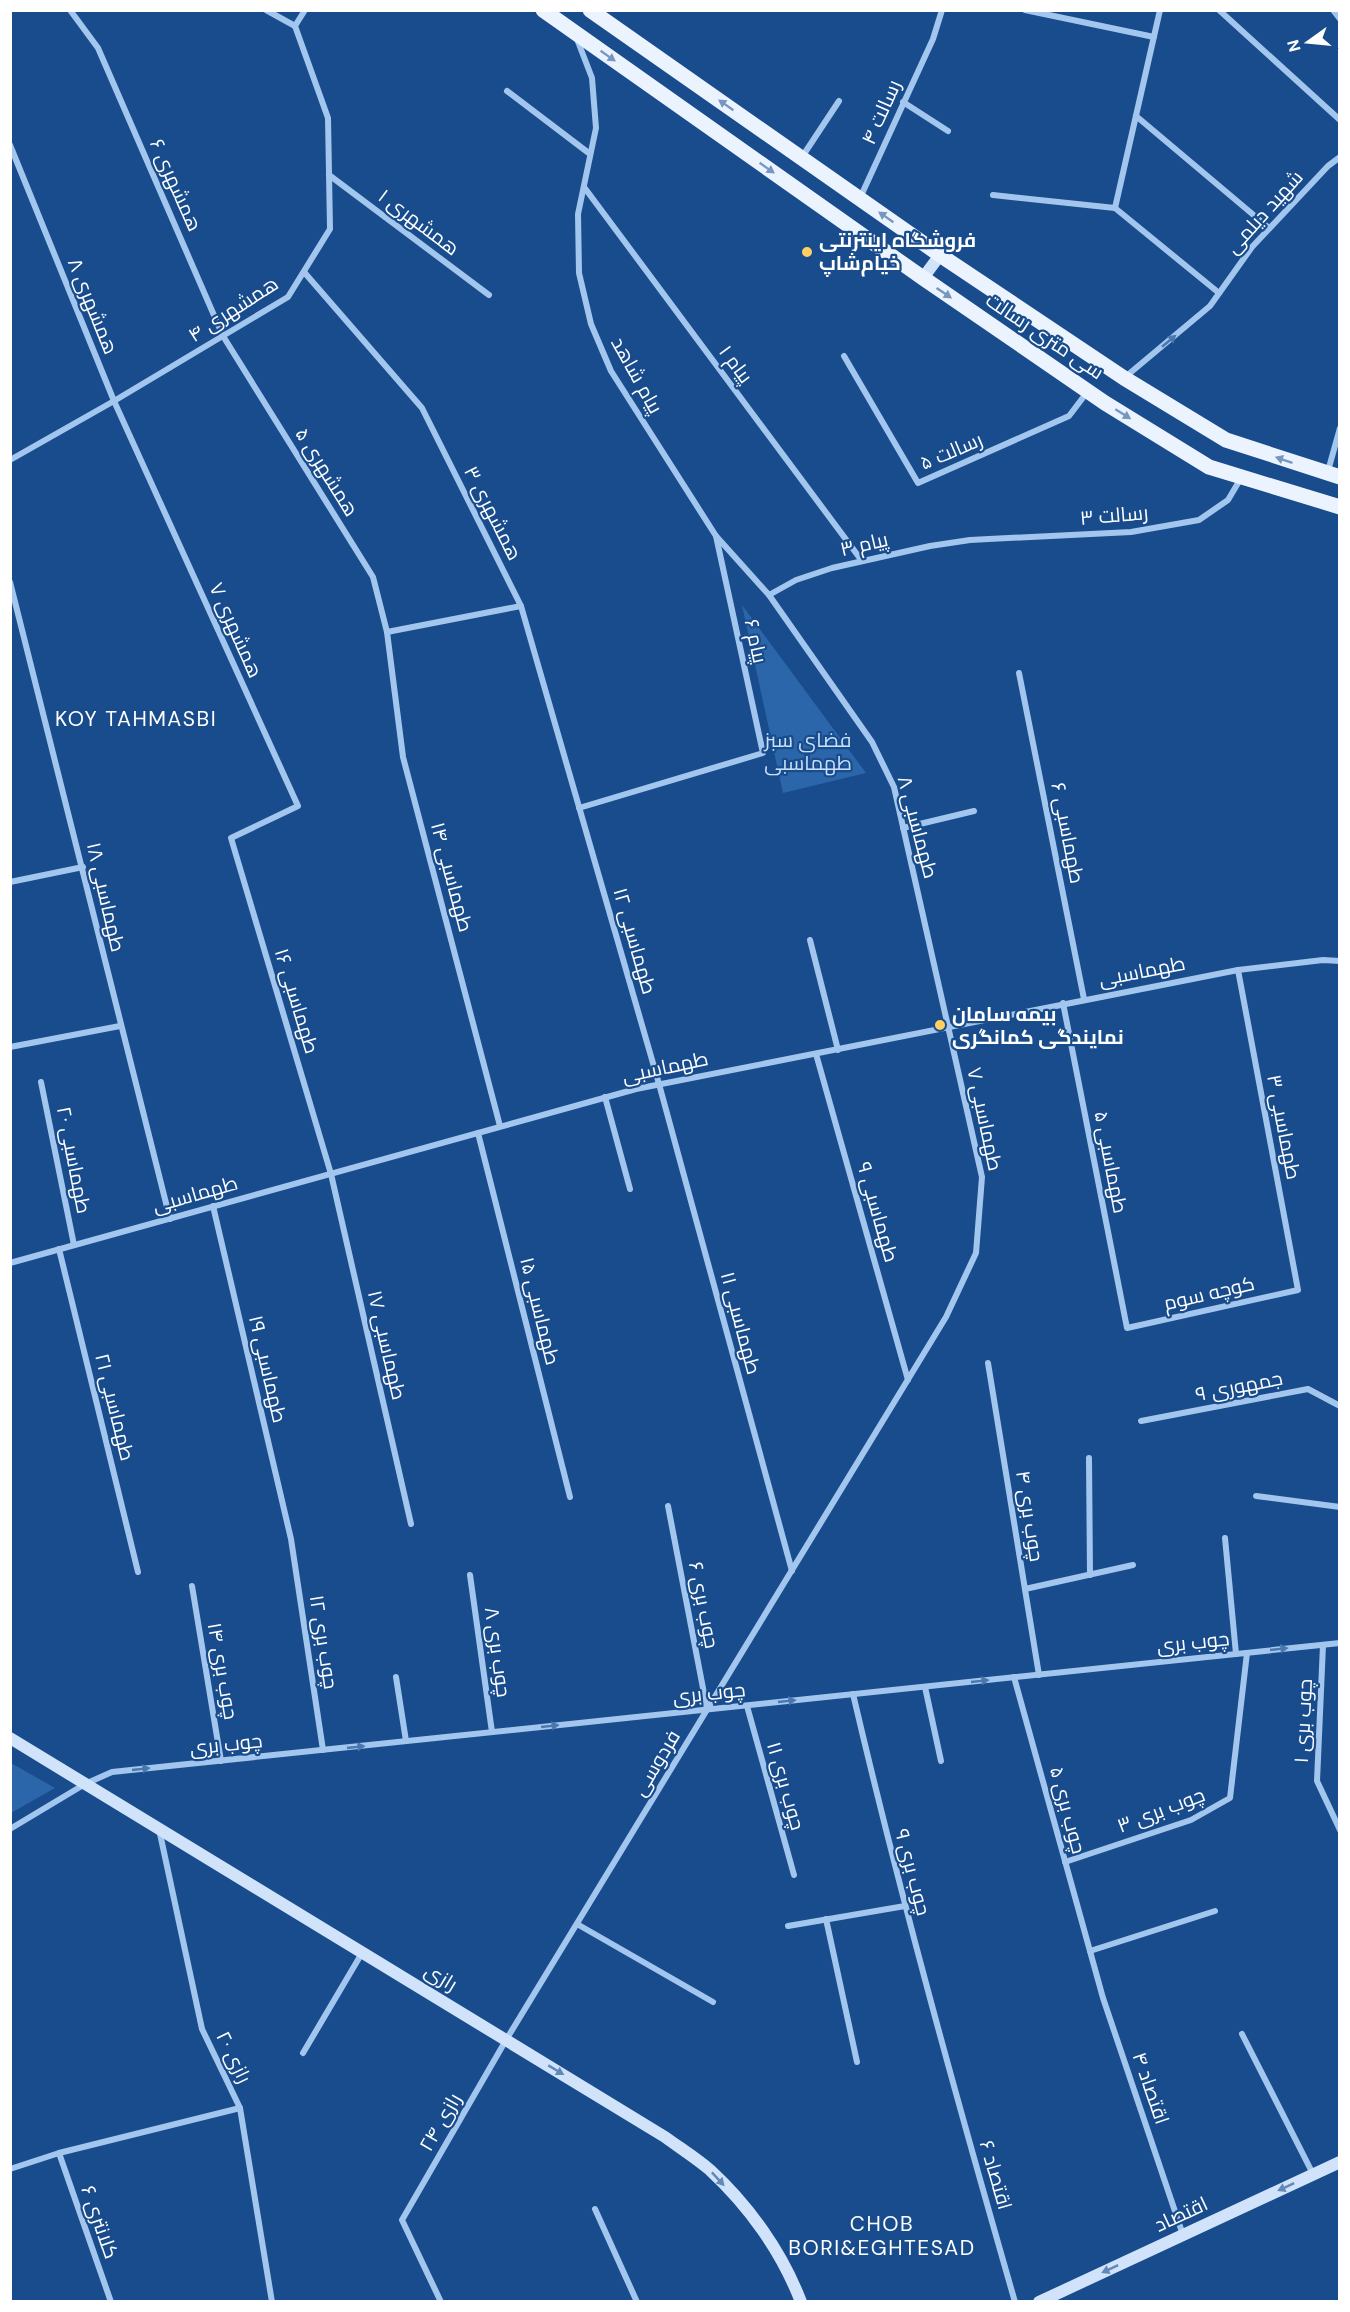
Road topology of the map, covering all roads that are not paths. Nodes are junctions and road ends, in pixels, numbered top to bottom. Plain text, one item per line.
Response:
1 (70, 10) edge
2 (266, 10) edge
3 (305, 10) edge
4 (543, 10) edge
5 (590, 10) edge
6 (942, 10) edge
7 (1025, 10) edge
8 (1160, 10) edge
9 (1219, 10) edge
10 (1333, 10) edge
11 (1340, 19) edge
12 (295, 26) junction
13 (574, 32) junction
14 (1154, 38) junction
15 (507, 91) dead end
16 (839, 101) dead end
17 (903, 102) junction
18 (1136, 116) junction
19 (1340, 120) edge
20 (948, 131) dead end
21 (10, 145) edge
22 (590, 154) junction
23 (1340, 157) edge
24 (801, 158) junction
25 (329, 176) junction
26 (584, 187) junction
27 (993, 195) dead end
28 (860, 199) junction
29 (1115, 208) junction
30 (1269, 228) junction
31 (940, 255) junction
32 (304, 272) junction
33 (923, 278) junction
34 (1219, 293) junction
35 (489, 295) dead end
36 (223, 336) junction
37 (844, 356) dead end
38 (1124, 378) junction
39 (1088, 391) junction
40 (114, 401) junction
41 (1340, 428) edge
42 (10, 460) edge
43 (1334, 476) edge
44 (1242, 477) junction
45 (1340, 507) edge
46 (716, 536) junction
47 (970, 540) joint
48 (862, 561) junction
49 (10, 582) edge
50 (769, 595) junction
51 (521, 606) junction
52 (387, 632) junction
53 (1019, 673) dead end
54 (579, 808) junction
55 (974, 811) dead end
56 (903, 828) junction
57 (231, 838) joint
58 (83, 867) junction
59 (10, 882) edge
60 (810, 940) dead end
61 (1340, 961) edge
62 (1238, 970) junction
63 (1084, 999) junction
64 (1063, 1003) junction
65 (120, 1026) junction
66 (949, 1028) junction
67 (10, 1047) edge
68 (838, 1050) junction
69 (816, 1054) junction
70 (41, 1082) dead end
71 (659, 1084) junction
72 (605, 1097) junction
73 (500, 1126) junction
74 (478, 1132) junction
75 (331, 1174) junction
76 (630, 1189) dead end
77 (213, 1206) junction
78 (170, 1218) junction
79 (74, 1245) junction
80 (59, 1249) junction
81 (10, 1263) edge
82 (1299, 1290) joint
83 (1127, 1328) joint
84 (988, 1363) dead end
85 (908, 1380) junction
86 (1340, 1406) edge
87 (1142, 1420) dead end
88 (1089, 1458) dead end
89 (1256, 1496) dead end
90 (570, 1497) dead end
91 (668, 1506) dead end
92 (1340, 1508) edge
93 (411, 1524) dead end
94 (1225, 1538) dead end
95 (291, 1539) joint
96 (1133, 1565) dead end
97 (792, 1571) junction
98 (138, 1572) dead end
99 (470, 1575) dead end
100 (1090, 1575) junction
101 (192, 1586) dead end
102 (1025, 1589) junction
103 (1340, 1643) edge
104 (1323, 1645) junction
105 (1247, 1653) junction
106 (1236, 1654) junction
107 (1039, 1675) junction
108 (396, 1677) dead end
109 (1014, 1677) junction
110 (925, 1687) junction
111 (853, 1694) junction
112 (747, 1706) junction
113 (708, 1710) junction
114 (492, 1732) junction
115 (10, 1738) edge
116 (406, 1742) junction
117 (323, 1750) junction
118 (221, 1761) junction
119 (941, 1761) dead end
120 (85, 1784) junction
121 (158, 1828) junction
122 (10, 1829) edge
123 (1340, 1830) edge
124 (1065, 1862) junction
125 (794, 1875) dead end
126 (904, 1906) junction
127 (1215, 1911) dead end
128 (826, 1919) junction
129 (577, 1924) junction
130 (788, 1926) dead end
131 (1090, 1951) junction
132 (363, 1953) junction
133 (712, 2001) dead end
134 (1242, 2034) dead end
135 (506, 2040) junction
136 (303, 2053) dead end
137 (945, 2057) joint
138 (857, 2062) dead end
139 (240, 2108) junction
140 (59, 2153) junction
141 (1340, 2162) edge
142 (10, 2169) edge
143 (1313, 2174) junction
144 (595, 2209) dead end
145 (1183, 2235) junction
146 (111, 2301) edge
147 (272, 2301) edge
148 (441, 2301) edge
149 (637, 2301) edge
150 (801, 2301) edge
151 (1015, 2301) edge
152 (1039, 2301) edge

1 - 36 street, ۶ همشهری
2 - 12 street
3 - 12 street
4 - 13 main road, سی متری رسالت
24 -> 5 main road, سی متری رسالت
6 - 17 street, ۴ رسالت
7 - 14 street
8 - 14 street
9 - 19 street
10 - 11 street
12 - 25 street, همشهری ۴
13 - 22 street, پیام شاهد
13 -> 33 main road, سی متری رسالت
14 - 18 street
15 - 22 street
16 - 24 street
17 - 20 street
17 - 28 street, ۴ رسالت
18 - 29 street
18 - 30 street
21 - 40 street, ۸ همشهری
22 - 26 street, پیام شاهد
23 - 30 street, شهید دیلمی
24 - 28 main road, سی متری رسالت
25 - 32 street, همشهری ۴
25 - 35 street, ۱ همشهری
26 - 46 street, پیام شاهد
26 - 48 street, ۱ پیام
27 - 29 street
31 -> 28 main road, سی متری رسالت
29 - 34 street
30 - 34 street, شهید دیلمی
31 - 33 main road
31 - 38 main road, سی متری رسالت
32 - 36 street, همشهری ۴
32 - 51 street, ۳ همشهری
33 -> 39 main road, سی متری رسالت
38 -> 34 street, شهید دیلمی
36 - 40 street, همشهری ۴
36 - 52 street, ۵ همشهری
37 - 39 street, ۵ رسالت
43 -> 38 main road, سی متری رسالت
39 -> 44 main road, سی متری رسالت
40 - 42 street, همشهری ۴
40 - 57 street, ۷ همشهری
41 - 43 street
44 - 45 main road, سی متری رسالت
44 - 47 street, ۳ رسالت
46 - 50 street, پیام شاهد
46 - 54 street, ۶ پیام
47 - 48 street, ۳ پیام
48 - 50 street, ۳ پیام
49 - 58 street, ۱۸ طهماسبی
50 - 56 street, ۸ طهماسبی
51 - 52 street
51 - 54 street, ۳ همشهری
52 - 73 street, ۱۴ طهماسبی
53 - 63 street, ۶ طهماسبی
54 - 71 street, ۱۲ طهماسبی
55 - 56 street
56 - 66 street, ۸ طهماسبی
57 - 75 street, ۱۶ طهماسبی
58 - 59 street
58 - 65 street, ۱۸ طهماسبی
60 - 68 street
61 - 62 street, طهماسبی
62 - 63 street, طهماسبی
62 - 82 street, ۳ طهماسبی
63 - 64 street, طهماسبی
64 - 66 street, طهماسبی
64 - 83 street, ۵ طهماسبی
65 - 67 street
65 - 78 street, ۱۸ طهماسبی
66 - 68 street, طهماسبی
66 - 85 street, ۷ طهماسبی
68 - 69 street, طهماسبی
69 - 71 street, طهماسبی
69 - 85 street, ۹ طهماسبی
70 - 79 street, ۲۰ طهماسبی
71 - 72 street, طهماسبی
71 - 97 street, ۱۱ طهماسبی
72 - 73 street, طهماسبی
72 - 76 street
73 - 74 street, طهماسبی
74 - 75 street, طهماسبی
74 - 90 street, ۱۵ طهماسبی
75 - 77 street, طهماسبی
75 - 93 street, ۱۷ طهماسبی
77 - 78 street, طهماسبی
77 - 95 street, ۱۹ طهماسبی
78 - 79 street, طهماسبی
79 - 80 street, طهماسبی
80 - 81 street, طهماسبی
80 - 98 street, ۲۱ طهماسبی
82 - 83 street, کوچه سوم
84 - 102 street, ۴ چوب بری
85 - 97 street, فردوسی
86 - 87 street, ۹ جمهوری
88 - 100 street
89 - 92 street
91 - 113 street, ۶ چوب بری
94 - 106 street
95 - 117 street, ۱۲ چوب بری
96 - 100 street
97 - 113 street, فردوسی
99 - 114 street, ۸ چوب بری
100 - 102 street
101 - 118 street, ۱۴ چوب بری
102 - 107 street, ۴ چوب بری
103 - 104 street, چوب بری
105 -> 104 street, چوب بری
104 - 123 street, ۱ چوب بری
105 - 106 street, چوب بری
105 - 124 street, ۳ چوب بری
106 - 107 street, چوب بری
107 - 109 street, چوب بری
108 - 116 street
110 -> 109 street, چوب بری
109 - 124 street, ۵ چوب بری
110 - 111 street, چوب بری
110 - 119 street
112 -> 111 street, چوب بری
111 - 126 street, ۹ چوب بری
112 - 113 street, چوب بری
112 - 125 street, ۱۱ چوب بری
114 -> 113 street, چوب بری
113 - 129 street, فردوسی
114 - 116 street, چوب بری
115 - 120 main road, رازی
117 -> 116 street, چوب بری
117 - 118 street, چوب بری
120 -> 118 street, چوب بری
120 - 121 main road, رازی
120 - 122 street, چوب بری
121 - 132 main road, رازی
121 - 139 street, رازی ۲۰
124 - 131 street, ۵ چوب بری
126 - 128 street
126 - 137 street, ۹ چوب بری
127 - 131 street
128 - 130 street
128 - 138 street
129 - 133 street
129 - 135 street, فردوسی
131 - 145 street, ۴ اقتصاد
132 - 135 main road, رازی
132 - 136 street
134 - 143 street
135 - 148 street, رازی ۲۴
135 -> 150 main road, رازی
137 - 151 street, ۶ اقتصاد
139 - 140 street
139 - 147 street, رازی ۲۰
140 - 142 street
140 - 146 street, کلانتری ۶
141 - 143 main road, اقتصاد
143 -> 145 main road, اقتصاد
144 - 149 street
145 -> 152 main road, اقتصاد

